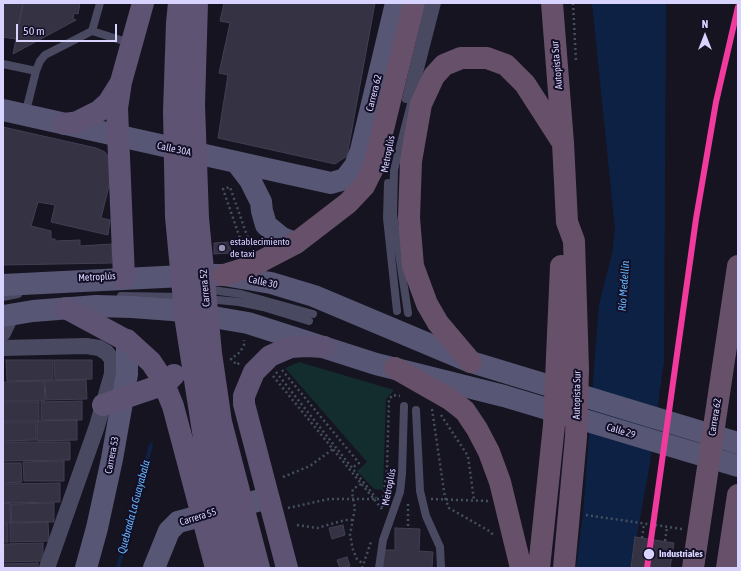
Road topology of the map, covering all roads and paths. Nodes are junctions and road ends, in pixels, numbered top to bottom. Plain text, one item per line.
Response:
1 (100, 3) edge
2 (143, 3) edge
3 (179, 3) edge
4 (197, 3) edge
5 (396, 3) edge
6 (414, 3) edge
7 (429, 3) edge
8 (437, 3) edge
9 (552, 3) edge
10 (92, 31) junction
11 (132, 44) junction
12 (3, 64) edge
13 (36, 71) junction
14 (121, 82) junction
15 (184, 108) junction
16 (3, 110) edge
17 (25, 115) junction
18 (64, 124) junction
19 (117, 136) junction
20 (563, 142) junction
21 (237, 163) junction
22 (290, 174) junction
23 (345, 179) joint
24 (261, 202) junction
25 (567, 222) junction
26 (296, 243) junction
27 (738, 266) edge
28 (124, 278) junction
29 (220, 282) junction
30 (3, 285) edge
31 (161, 286) dead end
32 (175, 287) dead end
33 (110, 296) dead end
34 (191, 299) junction
35 (66, 308) junction
36 (397, 311) dead end
37 (408, 313) dead end
38 (5, 315) edge
39 (246, 331) junction
40 (127, 340) junction
41 (324, 347) junction
42 (3, 348) edge
43 (242, 359) dead end
44 (471, 362) junction
45 (281, 368) dead end
46 (395, 368) junction
47 (165, 384) junction
48 (113, 402) junction
49 (244, 404) junction
50 (404, 406) dead end
51 (416, 410) dead end
52 (440, 414) dead end
53 (738, 443) edge
54 (333, 449) dead end
55 (738, 466) edge
56 (352, 468) dead end
57 (283, 477) dead end
58 (362, 484) dead end
59 (738, 495) edge
60 (268, 498) junction
61 (329, 499) dead end
62 (354, 499) junction
63 (376, 499) dead end
64 (408, 499) dead end
65 (474, 500) dead end
66 (486, 500) dead end
67 (493, 502) dead end
68 (202, 515) junction
69 (583, 515) dead end
70 (353, 520) junction
71 (644, 524) junction
72 (297, 525) dead end
73 (667, 527) junction
74 (408, 529) dead end
75 (686, 530) dead end
76 (642, 538) dead end
77 (665, 541) dead end
78 (363, 564) dead end
79 (214, 566) edge
80 (728, 567) edge
81 (47, 568) edge
82 (86, 568) edge
83 (154, 568) edge
84 (237, 568) edge
85 (259, 568) edge
86 (288, 568) edge
87 (379, 568) edge
88 (441, 568) edge
89 (521, 568) edge
90 (539, 568) edge
91 (564, 568) edge
92 (693, 568) edge

1 - 10 lane
2 - 11 main road
3 - 15 main road, Carrera 52
4 - 15 main road, Carrera 52
5 - 23 main road, Carrera 62
6 - 26 highway
7 - 36 lane, Metroplús
8 - 37 lane, Metroplús
9 - 20 highway, Autopista Sur
10 - 11 lane
10 - 13 lane
11 - 14 main road
12 - 13 lane
13 - 17 lane
14 - 18 main road
14 - 19 main road
15 - 84 main road, Carrera 52
15 - 85 main road, Carrera 52
16 - 17 main road, Calle 30A
17 - 18 main road, Calle 30A
18 - 19 main road, Calle 30A
19 - 21 main road, Calle 30A
19 - 28 main road
20 - 25 highway, Autopista Sur
20 - 44 highway
21 - 22 main road, Calle 30A
21 - 24 main road
22 - 23 main road, Calle 30A
22 - 24 main road
24 - 26 main road
25 - 90 highway, Autopista Sur
25 - 91 highway, Autopista Sur
26 - 29 highway
27 - 92 highway, Carrera 62
28 - 29 main road, Calle 30
28 - 30 main road, Calle 30
29 - 32 lane, Metroplús
29 - 34 lane, Metroplús
29 - 44 main road, Calle 30
31 - 38 lane, Metroplús
33 - 34 lane, Metroplús
34 - 39 lane, Metroplús
35 - 38 main road
35 - 39 main road
35 - 40 main road
39 - 41 main road
39 - 43 path
40 - 47 main road
40 - 48 main road, Carrera 53
41 - 46 main road
41 - 49 main road
42 - 48 street, Carrera 53
44 - 53 main road, Calle 30
45 - 56 path
46 - 55 main road, Calle 29
46 - 89 highway
47 - 48 main road
47 - 49 main road
47 - 68 main road
48 - 81 street, Carrera 53
48 - 82 main road, Carrera 53
49 - 60 main road
50 - 87 lane, Metroplús
51 - 88 lane
52 - 65 path
54 - 57 path
58 - 62 path
59 - 80 highway
60 - 68 main road, Carrera 55
60 - 86 main road
61 - 62 path
62 - 63 path
62 - 70 path
64 - 74 path
66 - 67 path
68 - 79 main road
68 - 83 main road, Carrera 55
69 - 71 path
70 - 72 path
70 - 78 path
71 - 73 path
71 - 76 path
73 - 75 path
73 - 77 path

